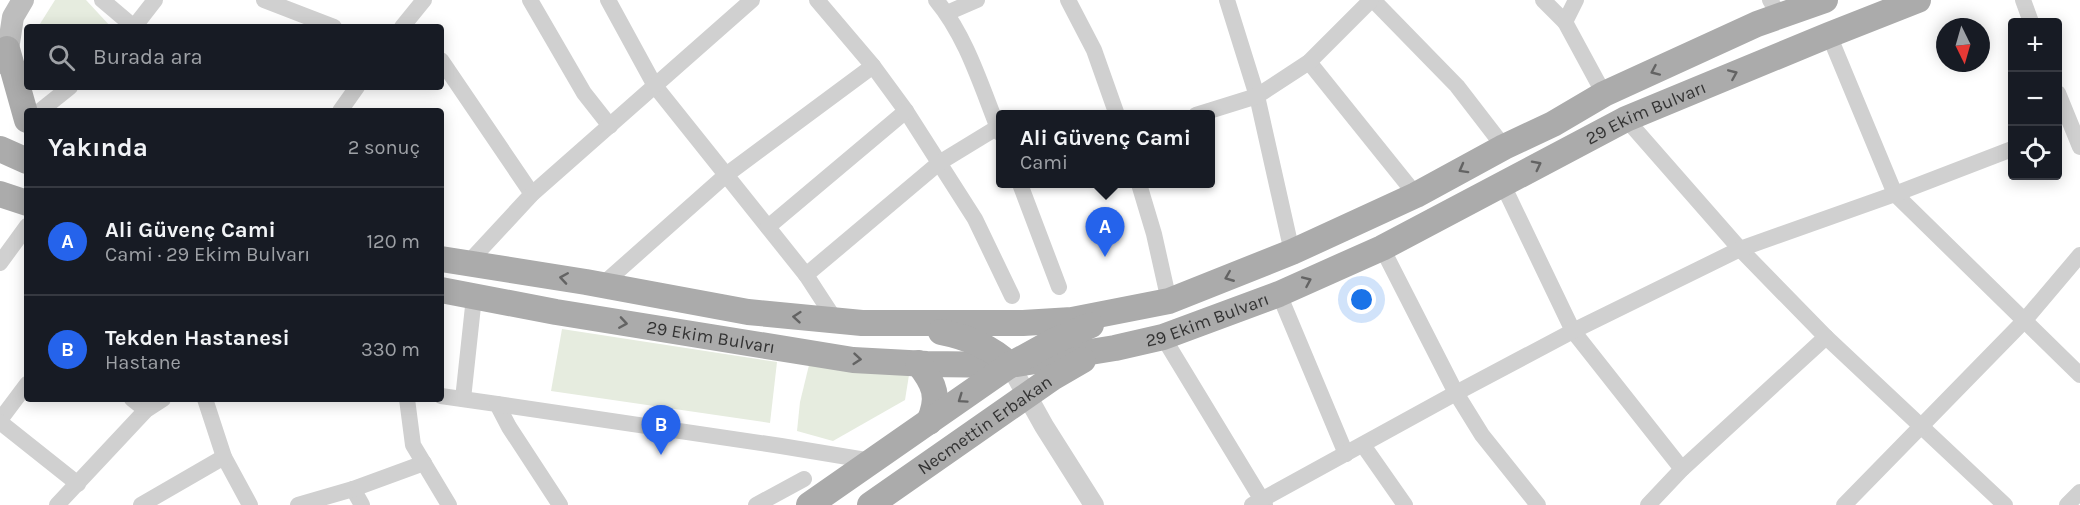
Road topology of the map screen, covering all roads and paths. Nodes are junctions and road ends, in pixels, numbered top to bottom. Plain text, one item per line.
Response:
1 (102, 0) edge
2 (155, 0) edge
3 (264, 0) edge
4 (424, 0) edge
5 (530, 0) edge
6 (608, 0) edge
7 (817, 0) edge
8 (977, 0) edge
9 (1068, 0) edge
10 (1372, 0) edge
11 (1543, 0) edge
12 (1576, 0) edge
13 (1826, 0) edge
14 (1918, 0) edge
15 (2023, 0) edge
16 (1232, 2) edge
17 (743, 3) edge
18 (942, 7) edge
19 (1775, 8) edge
20 (2030, 18) edge
21 (1565, 22) junction
22 (411, 23) edge
23 (130, 24) edge
24 (136, 24) edge
25 (326, 24) edge
26 (9, 33) edge
27 (1829, 34) junction
28 (1309, 62) junction
29 (444, 64) edge
30 (873, 66) junction
31 (655, 86) junction
32 (66, 90) edge
33 (355, 90) edge
34 (1604, 94) junction
35 (1257, 96) junction
36 (2062, 105) edge
37 (28, 108) edge
38 (42, 108) edge
39 (342, 108) edge
40 (1116, 110) edge
41 (1210, 110) edge
42 (906, 111) junction
43 (1626, 119) junction
44 (996, 122) edge
45 (610, 126) junction
46 (2069, 127) edge
47 (996, 132) edge
48 (1504, 147) junction
49 (2080, 147) edge
50 (0, 149) edge
51 (2008, 151) edge
52 (24, 159) edge
53 (939, 164) junction
54 (726, 175) junction
55 (1502, 183) junction
56 (1022, 188) edge
57 (1140, 188) edge
58 (0, 194) edge
59 (532, 194) junction
60 (1895, 194) junction
61 (1416, 195) junction
62 (24, 202) edge
63 (768, 227) junction
64 (24, 230) edge
65 (1382, 248) junction
66 (1740, 249) junction
67 (1292, 252) junction
68 (2080, 255) edge
69 (444, 259) edge
70 (0, 262) edge
71 (468, 263) junction
72 (806, 275) junction
73 (602, 285) junction
74 (1059, 287) dead end
75 (444, 291) edge
76 (1279, 294) junction
77 (1012, 296) dead end
78 (474, 297) junction
79 (1169, 301) junction
80 (1142, 307) junction
81 (836, 321) junction
82 (2024, 321) junction
83 (899, 324) junction
84 (1573, 331) junction
85 (1163, 337) junction
86 (1826, 337) junction
87 (1101, 350) junction
88 (918, 363) junction
89 (1010, 365) junction
90 (2080, 375) edge
91 (24, 388) edge
92 (1456, 393) junction
93 (444, 396) edge
94 (1027, 396) junction
95 (463, 399) junction
96 (206, 402) edge
97 (407, 402) edge
98 (139, 404) edge
99 (497, 404) junction
100 (0, 421) edge
101 (928, 422) junction
102 (1921, 426) junction
103 (1363, 445) junction
104 (1346, 454) junction
105 (224, 457) junction
106 (872, 461) junction
107 (424, 463) junction
108 (1682, 469) junction
109 (804, 478) dead end
110 (78, 484) junction
111 (353, 489) junction
112 (2080, 492) edge
113 (1088, 503) edge
114 (1260, 503) edge
115 (57, 505) edge
116 (141, 505) edge
117 (250, 505) edge
118 (298, 505) edge
119 (362, 505) edge
120 (449, 505) edge
121 (560, 505) edge
122 (756, 505) edge
123 (809, 505) edge
124 (870, 505) edge
125 (1405, 505) edge
126 (1538, 505) edge
127 (1649, 505) edge
128 (1844, 505) edge
129 (2005, 505) edge
130 (2067, 505) edge

1 - 23 street
2 - 24 street
3 - 25 street
4 - 22 street
5 - 45 street
6 - 31 street
7 - 30 street
8 - 18 street
9 - 40 street
10 - 28 street
10 - 48 street
11 - 21 street
12 - 21 street
13 - 19 main road, 29 Ekim Bulvarı
14 - 27 main road, 29 Ekim Bulvarı
15 - 20 street
16 - 35 street
17 - 31 street
18 - 44 street
19 -> 34 main road, 29 Ekim Bulvarı
21 - 34 street
26 - 37 main road
43 -> 27 main road, 29 Ekim Bulvarı
27 - 60 street
28 - 35 street
28 - 61 street
29 - 59 street
30 - 42 street
30 - 54 street
31 - 45 street
31 - 54 street
32 - 38 street
33 - 39 street
34 - 48 main road, 29 Ekim Bulvarı
35 - 41 street
35 - 67 street
36 - 46 street
42 - 53 street
42 - 63 street
55 -> 43 main road, 29 Ekim Bulvarı
43 - 66 street
45 - 59 street
46 - 49 street
47 - 53 street
48 -> 61 main road, 29 Ekim Bulvarı
50 - 52 main road
51 - 60 street
53 - 72 street
53 - 77 street
54 - 63 street
54 - 73 street
55 - 65 main road, 29 Ekim Bulvarı
55 - 84 street
56 - 74 street
57 - 79 street
58 - 62 main road
59 - 71 street
60 - 66 street
60 - 82 street
61 - 67 main road, 29 Ekim Bulvarı
63 - 72 street
64 - 70 street
76 -> 65 main road, 29 Ekim Bulvarı
65 - 92 street
66 - 84 street
66 - 86 street
67 -> 79 main road, 29 Ekim Bulvarı
68 - 82 street
69 - 71 main road, 29 Ekim Bulvarı
73 -> 71 main road, 29 Ekim Bulvarı
72 - 81 street
81 -> 73 main road, 29 Ekim Bulvarı
75 - 78 main road, 29 Ekim Bulvarı
76 - 85 main road, 29 Ekim Bulvarı
76 - 104 street
78 -> 88 main road, 29 Ekim Bulvarı
78 - 95 street
79 - 80 main road, 29 Ekim Bulvarı
80 - 83 main road, 29 Ekim Bulvarı
80 - 89 main road, Necmettin Erbakan
81 - 83 main road, 29 Ekim Bulvarı
82 - 90 street
82 - 102 street
83 - 89 main road
84 - 92 street
84 - 108 street
85 - 87 main road, 29 Ekim Bulvarı
85 - 114 street
86 - 102 street
86 - 108 street
87 - 89 main road, 29 Ekim Bulvarı
87 - 94 main road, Necmettin Erbakan
88 - 89 main road, 29 Ekim Bulvarı
88 - 101 main road
89 - 94 street
89 -> 101 main road, Necmettin Erbakan
91 - 100 street
92 - 103 street
92 - 126 street
93 - 95 street
94 - 113 street
94 - 124 main road, Necmettin Erbakan
95 - 99 street
96 - 105 street
97 - 107 street
98 - 110 street
99 - 106 street
99 - 121 street
100 - 110 street
101 - 106 main road, Necmettin Erbakan
102 - 128 street
102 - 129 street
103 - 104 street
103 - 125 street
104 - 114 street
105 - 116 street
105 - 117 street
106 - 123 main road, Necmettin Erbakan
107 - 111 street
107 - 120 street
108 - 127 street
109 - 122 street
110 - 115 street
111 - 118 street
111 - 119 street
112 - 130 street

